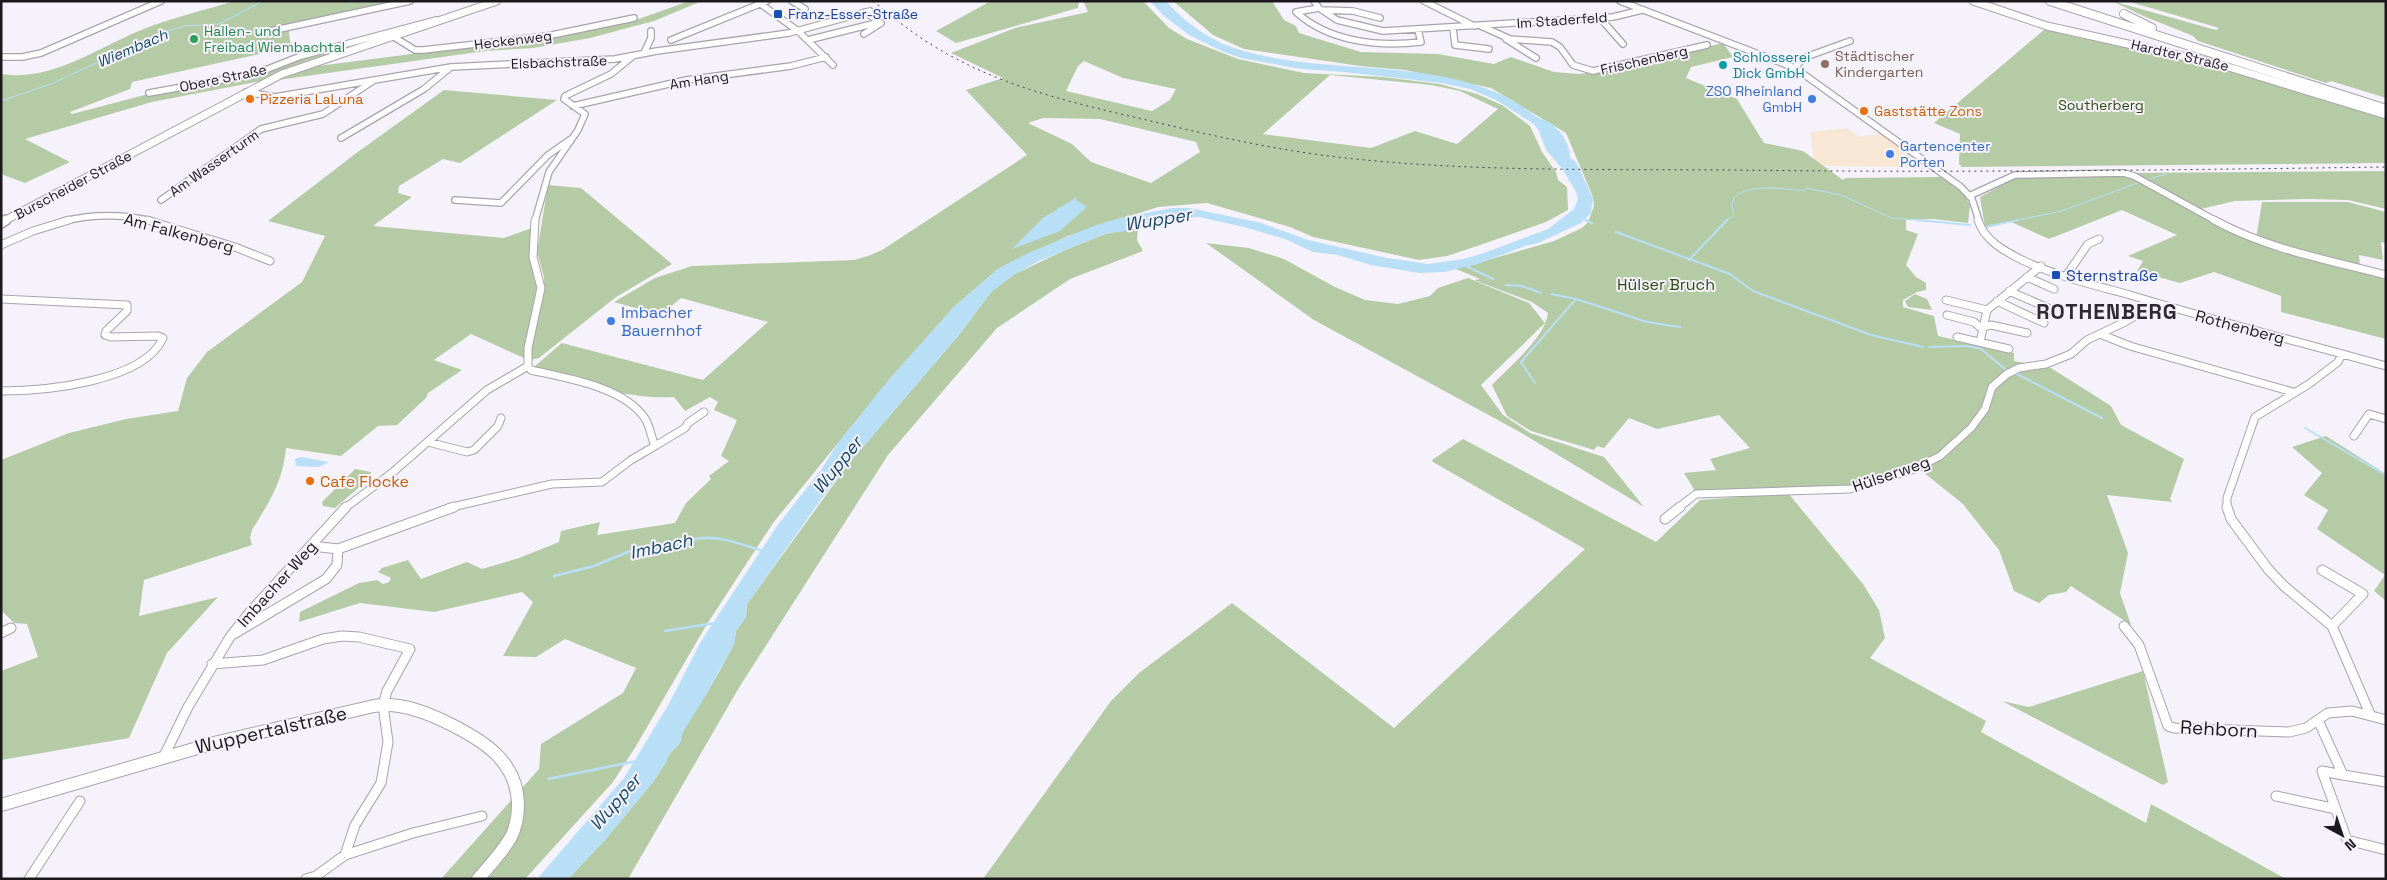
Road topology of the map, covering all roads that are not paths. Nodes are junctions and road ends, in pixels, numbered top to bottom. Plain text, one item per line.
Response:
1 (161, 1) edge
2 (410, 1) edge
3 (497, 1) edge
4 (767, 1) edge
5 (792, 1) edge
6 (1314, 1) edge
7 (1424, 1) edge
8 (1620, 1) edge
9 (1973, 1) edge
10 (2050, 1) edge
11 (2064, 1) edge
12 (758, 2) edge
13 (1320, 9) junction
14 (805, 10) dead end
15 (1642, 10) junction
16 (2124, 14) dead end
17 (634, 18) dead end
18 (1380, 18) dead end
19 (1600, 18) junction
20 (440, 21) junction
21 (880, 22) junction
22 (1474, 26) junction
23 (1481, 26) junction
24 (1452, 28) junction
25 (1418, 30) junction
26 (651, 31) dead end
27 (798, 31) junction
28 (266, 32) dead end
29 (864, 34) dead end
30 (1504, 36) junction
31 (2136, 36) dead end
32 (394, 37) junction
33 (2174, 37) junction
34 (671, 40) dead end
35 (808, 40) junction
36 (1850, 41) dead end
37 (1622, 44) dead end
38 (1707, 45) dead end
39 (1489, 49) dead end
40 (644, 53) junction
41 (2208, 53) junction
42 (633, 56) junction
43 (1, 57) edge
44 (826, 57) junction
45 (1536, 58) dead end
46 (833, 65) dead end
47 (451, 67) junction
48 (1795, 68) junction
49 (375, 80) junction
50 (246, 92) junction
51 (149, 93) dead end
52 (2386, 104) edge
53 (573, 106) junction
54 (2386, 109) edge
55 (2386, 115) edge
56 (341, 138) dead end
57 (573, 138) junction
58 (1969, 196) junction
59 (161, 200) dead end
60 (455, 200) dead end
61 (1, 223) edge
62 (2100, 239) dead end
63 (1, 245) edge
64 (270, 262) dead end
65 (2041, 266) junction
66 (2386, 275) edge
67 (2028, 277) junction
68 (2069, 277) junction
69 (2065, 284) dead end
70 (2054, 289) dead end
71 (2009, 291) junction
72 (1, 299) edge
73 (1946, 300) dead end
74 (1997, 301) junction
75 (2155, 304) junction
76 (2048, 308) dead end
77 (1988, 310) junction
78 (1947, 316) dead end
79 (2044, 323) dead end
80 (1981, 328) junction
81 (2027, 333) dead end
82 (2100, 334) junction
83 (1957, 337) dead end
84 (1980, 342) junction
85 (2009, 349) dead end
86 (2342, 354) junction
87 (528, 366) junction
88 (2386, 366) edge
89 (1, 391) edge
90 (2293, 392) junction
91 (704, 412) dead end
92 (501, 418) dead end
93 (2386, 419) edge
94 (2354, 436) dead end
95 (428, 442) junction
96 (655, 446) junction
97 (1665, 519) dead end
98 (312, 546) junction
99 (338, 549) junction
100 (2322, 570) dead end
101 (2124, 626) dead end
102 (2332, 626) junction
103 (11, 628) dead end
104 (1, 633) edge
105 (230, 637) junction
106 (212, 664) junction
107 (383, 705) junction
108 (2370, 714) junction
109 (2318, 720) junction
110 (2386, 720) edge
111 (164, 756) junction
112 (2342, 774) junction
113 (2386, 782) edge
114 (2276, 796) dead end
115 (80, 801) dead end
116 (1, 805) edge
117 (2336, 809) junction
118 (482, 816) dead end
119 (2386, 850) edge
120 (345, 855) junction
121 (29, 879) edge
122 (306, 879) edge
123 (478, 879) edge

1 - 43 street
2 - 28 street
3 - 20 main road, Burscheider Straße
4 - 12 street
5 - 14 street
6 - 13 street
7 - 22 street
8 - 15 street
9 - 55 main road, Hardter Straße
10 - 41 highway
11 - 33 highway
12 - 27 street
12 - 34 street
13 - 18 street
13 - 25 street, Im Staderfeld
13 - 25 street
15 - 19 street, Im Staderfeld
15 - 48 street
16 - 33 highway
17 - 32 street, Heckenweg
19 - 23 street, Im Staderfeld
19 - 37 street
20 - 32 main road, Burscheider Straße
20 - 51 street, Obere Straße
21 - 27 street, Elsbachstraße
21 - 29 street
21 - 35 street
22 - 23 street, Im Staderfeld
22 - 24 street, Im Staderfeld
23 - 30 street, Frischenberg
24 - 25 street, Im Staderfeld
24 - 39 street
26 - 40 street
27 - 35 street
27 - 40 street, Elsbachstraße
30 - 38 street, Frischenberg
30 - 45 street, Frischenberg
31 - 41 highway
32 - 50 main road, Burscheider Straße
33 - 52 highway
35 - 44 street
36 - 48 street
40 - 42 street, Elsbachstraße
41 - 54 highway
42 - 47 street, Elsbachstraße
42 - 53 street
44 - 46 street
44 - 53 street, Am Hang
47 - 49 street, Elsbachstraße
47 - 56 street
48 - 58 street
49 - 50 street, Elsbachstraße
49 - 59 street, Am Wasserturm
50 - 61 main road, Burscheider Straße
53 - 57 street
57 - 60 street
57 - 87 street
58 - 65 street, Rothenberg
58 - 66 street
62 - 68 street
63 - 64 street, Am Falkenberg
65 - 67 street
65 - 68 street, Rothenberg
67 - 70 street
67 - 71 street
68 - 69 street
68 - 75 street, Rothenberg
71 - 74 street
71 - 76 street
72 - 89 street
73 - 77 street
74 - 77 street
74 - 79 street
75 - 82 street, Hülserweg
75 - 86 street, Rothenberg
77 - 80 street
78 - 80 street
80 - 81 street
80 - 84 street
82 - 90 street
82 - 97 street, Hülserweg
83 - 84 street
84 - 85 street
86 - 88 street, Rothenberg
86 - 90 street
87 - 95 street, Imbacher Weg
87 - 96 street
90 - 102 street
91 - 96 street
92 - 95 street
93 - 94 street
95 - 98 street, Imbacher Weg
96 - 99 street
98 - 99 street
98 - 105 street, Imbacher Weg
99 - 105 street
100 - 102 street
101 - 109 street, Rehborn
102 - 108 street
103 - 104 street
105 - 106 street, Imbacher Weg
106 - 107 street
106 - 111 street, Imbacher Weg
107 - 111 main road, Wuppertalstraße
107 - 120 street
107 - 123 main road, Wuppertalstraße
108 - 109 street, Rehborn
108 - 110 street, Rehborn
109 - 112 street
111 - 116 main road, Wuppertalstraße
112 - 113 street
112 - 117 street
114 - 117 street
115 - 121 street
117 - 119 street
118 - 120 street
120 - 122 street

